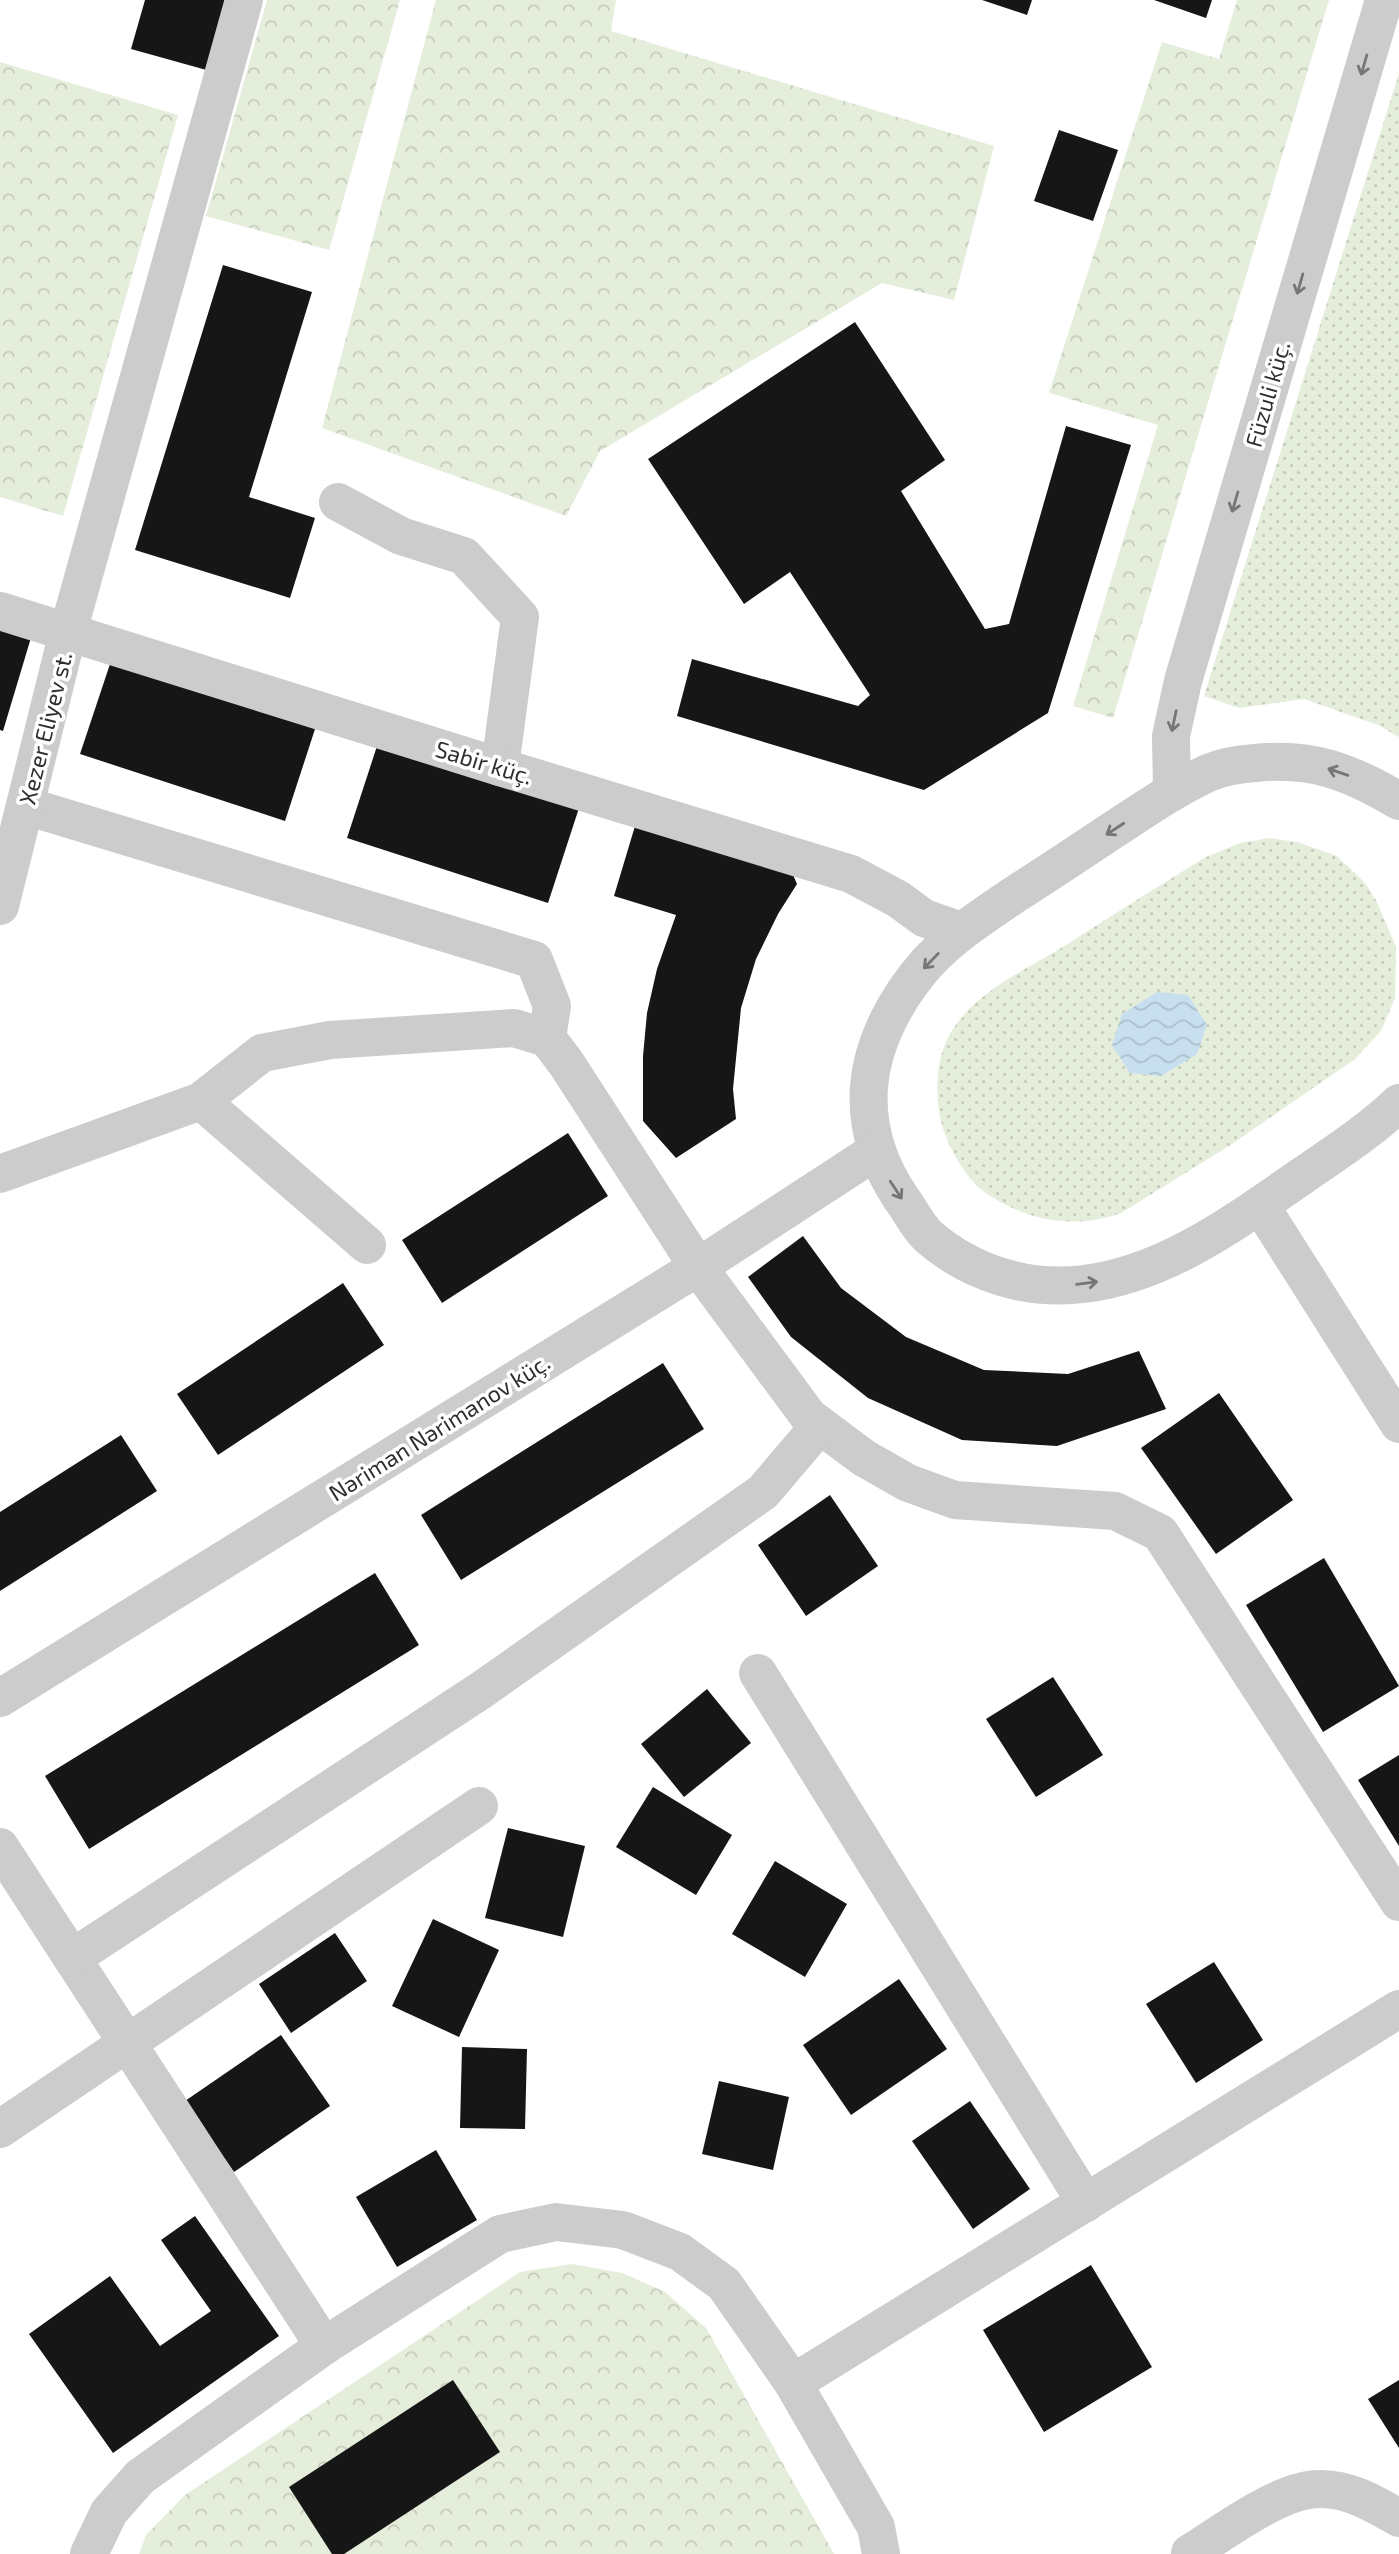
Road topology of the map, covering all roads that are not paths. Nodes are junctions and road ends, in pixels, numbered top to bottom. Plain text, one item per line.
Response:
1 (244, 0) edge
2 (1384, 0) edge
3 (338, 502) dead end
4 (0, 611) edge
5 (68, 632) junction
6 (500, 768) junction
7 (1172, 792) junction
8 (1399, 801) edge
9 (26, 806) junction
10 (0, 906) edge
11 (961, 931) junction
12 (547, 1038) junction
13 (201, 1101) junction
14 (1399, 1103) edge
15 (876, 1152) junction
16 (0, 1174) edge
17 (1260, 1205) junction
18 (367, 1245) dead end
19 (698, 1267) junction
20 (1399, 1424) edge
21 (820, 1425) junction
22 (758, 1673) dead end
23 (0, 1698) edge
24 (479, 1806) dead end
25 (0, 1847) edge
26 (1399, 1902) edge
27 (72, 1958) junction
28 (1399, 2009) edge
29 (126, 2042) junction
30 (0, 2129) edge
31 (1086, 2203) junction
32 (324, 2346) junction
33 (793, 2383) junction
34 (1399, 2518) edge
35 (1190, 2553) edge
36 (89, 2554) edge
37 (881, 2554) edge

1 - 5 street, Xezer Eliyev st.
2 -> 7 street, Füzuli küç.
3 - 6 street
4 - 5 street, Sabir küç.
5 - 6 street, Sabir küç.
5 - 9 street, Xezer Eliyev st.
6 - 11 street, Sabir küç.
8 -> 7 street
7 -> 11 street
9 - 10 street, Xezer Eliyev st.
9 - 12 street
11 -> 15 street
12 - 13 street
12 - 19 street
13 - 16 street
13 - 18 street
14 - 17 street
15 -> 17 street
15 - 19 street, Nəriman Nərimanov küç.
17 - 20 street
19 - 21 street
19 - 23 street, Nəriman Nərimanov küç.
21 - 26 street
21 - 27 street
22 - 31 street
24 - 29 street
25 - 27 street
27 - 29 street
28 - 31 street
29 - 30 street
29 - 32 street
31 - 33 street
32 - 33 street
32 - 36 street
33 - 37 street
34 - 35 street

